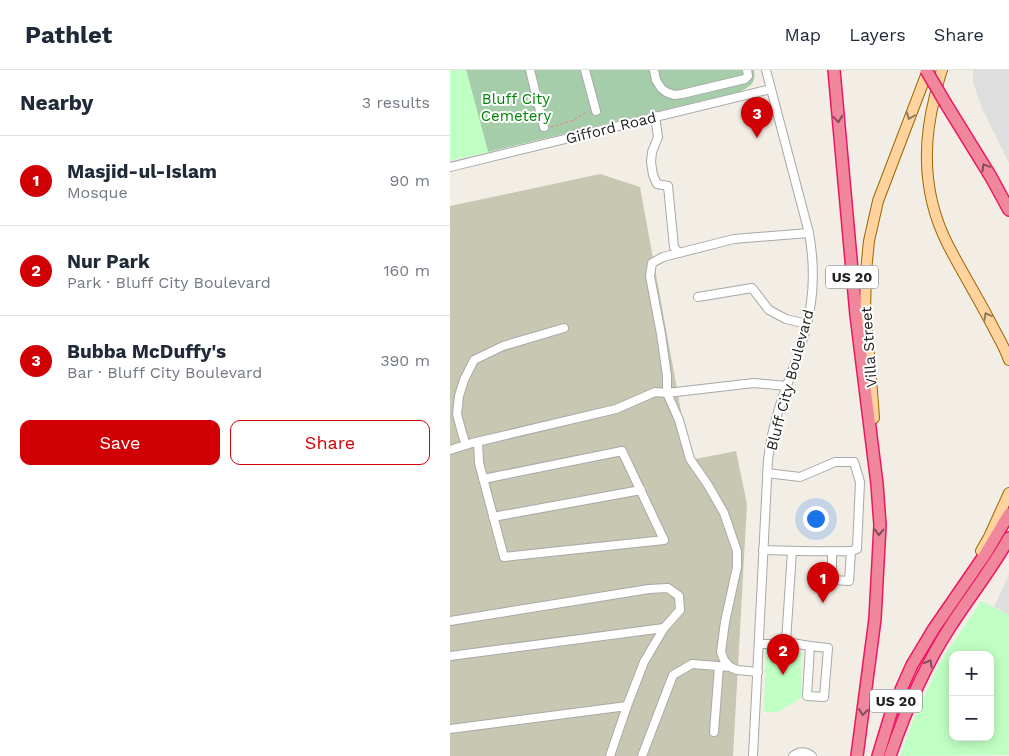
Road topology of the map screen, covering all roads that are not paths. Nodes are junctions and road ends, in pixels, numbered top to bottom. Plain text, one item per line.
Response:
1 (530, 70) edge
2 (585, 70) edge
3 (654, 70) edge
4 (766, 70) edge
5 (834, 70) edge
6 (927, 70) edge
7 (942, 70) edge
8 (748, 73) edge
9 (771, 89) junction
10 (595, 108) road end
11 (655, 116) junction
12 (544, 127) road end
13 (450, 167) edge
14 (1009, 210) edge
15 (809, 233) junction
16 (679, 253) junction
17 (698, 297) dead end
18 (807, 324) junction
19 (564, 328) dead end
20 (1009, 360) edge
21 (787, 386) junction
22 (667, 393) junction
23 (478, 442) junction
24 (466, 445) junction
25 (450, 450) edge
26 (768, 473) junction
27 (483, 479) junction
28 (877, 484) junction
29 (641, 490) junction
30 (1009, 493) edge
31 (1009, 514) edge
32 (493, 517) junction
33 (1009, 538) edge
34 (763, 550) junction
35 (792, 551) junction
36 (832, 551) junction
37 (851, 551) junction
38 (956, 596) junction
39 (450, 621) edge
40 (664, 628) junction
41 (786, 642) junction
42 (759, 644) junction
43 (810, 646) junction
44 (450, 656) edge
45 (718, 666) junction
46 (730, 667) junction
47 (758, 672) junction
48 (627, 706) junction
49 (450, 729) edge
50 (714, 732) dead end
51 (610, 756) edge
52 (642, 756) edge
53 (753, 756) edge
54 (793, 756) edge
55 (812, 756) edge
56 (857, 756) edge
57 (878, 756) edge
58 (890, 756) edge

1 - 12 street
2 - 10 street
3 - 8 street
4 - 9 street, Bluff City Boulevard
5 -> 28 highway, US 20
14 -> 6 highway, bridge
6 -> 28 main road, Villa Street
20 -> 7 main road
9 - 11 street, Gifford Road
9 - 15 street, Bluff City Boulevard
11 - 13 street, Gifford Road
11 - 16 street
15 - 16 street
15 - 18 street, Bluff City Boulevard
16 - 22 street
17 - 18 street
18 - 21 street, Bluff City Boulevard
19 - 24 street
21 - 22 street
21 - 26 street, Bluff City Boulevard
22 - 23 street
22 - 46 street
23 - 24 street
23 - 27 street
24 - 25 street
26 - 34 street, Bluff City Boulevard
26 - 37 street
27 - 29 street
27 - 32 street
28 -> 56 highway, US 20
29 - 32 street
29 - 32 street
30 - 38 main road
31 - 38 highway, US 20
58 -> 33 highway
34 - 35 street
34 - 42 street, Bluff City Boulevard
35 - 36 street
35 - 41 street
36 - 37 street
36 - 37 street
38 - 57 highway, US 20
39 - 40 street
40 - 44 street
40 - 48 street
41 - 42 street
41 - 43 street
42 - 47 street, Bluff City Boulevard
43 - 43 street
45 - 46 street
45 - 50 street
45 - 52 street
46 - 47 street
47 - 53 street, Bluff City Boulevard
48 - 49 street
48 - 51 street
54 - 55 street

